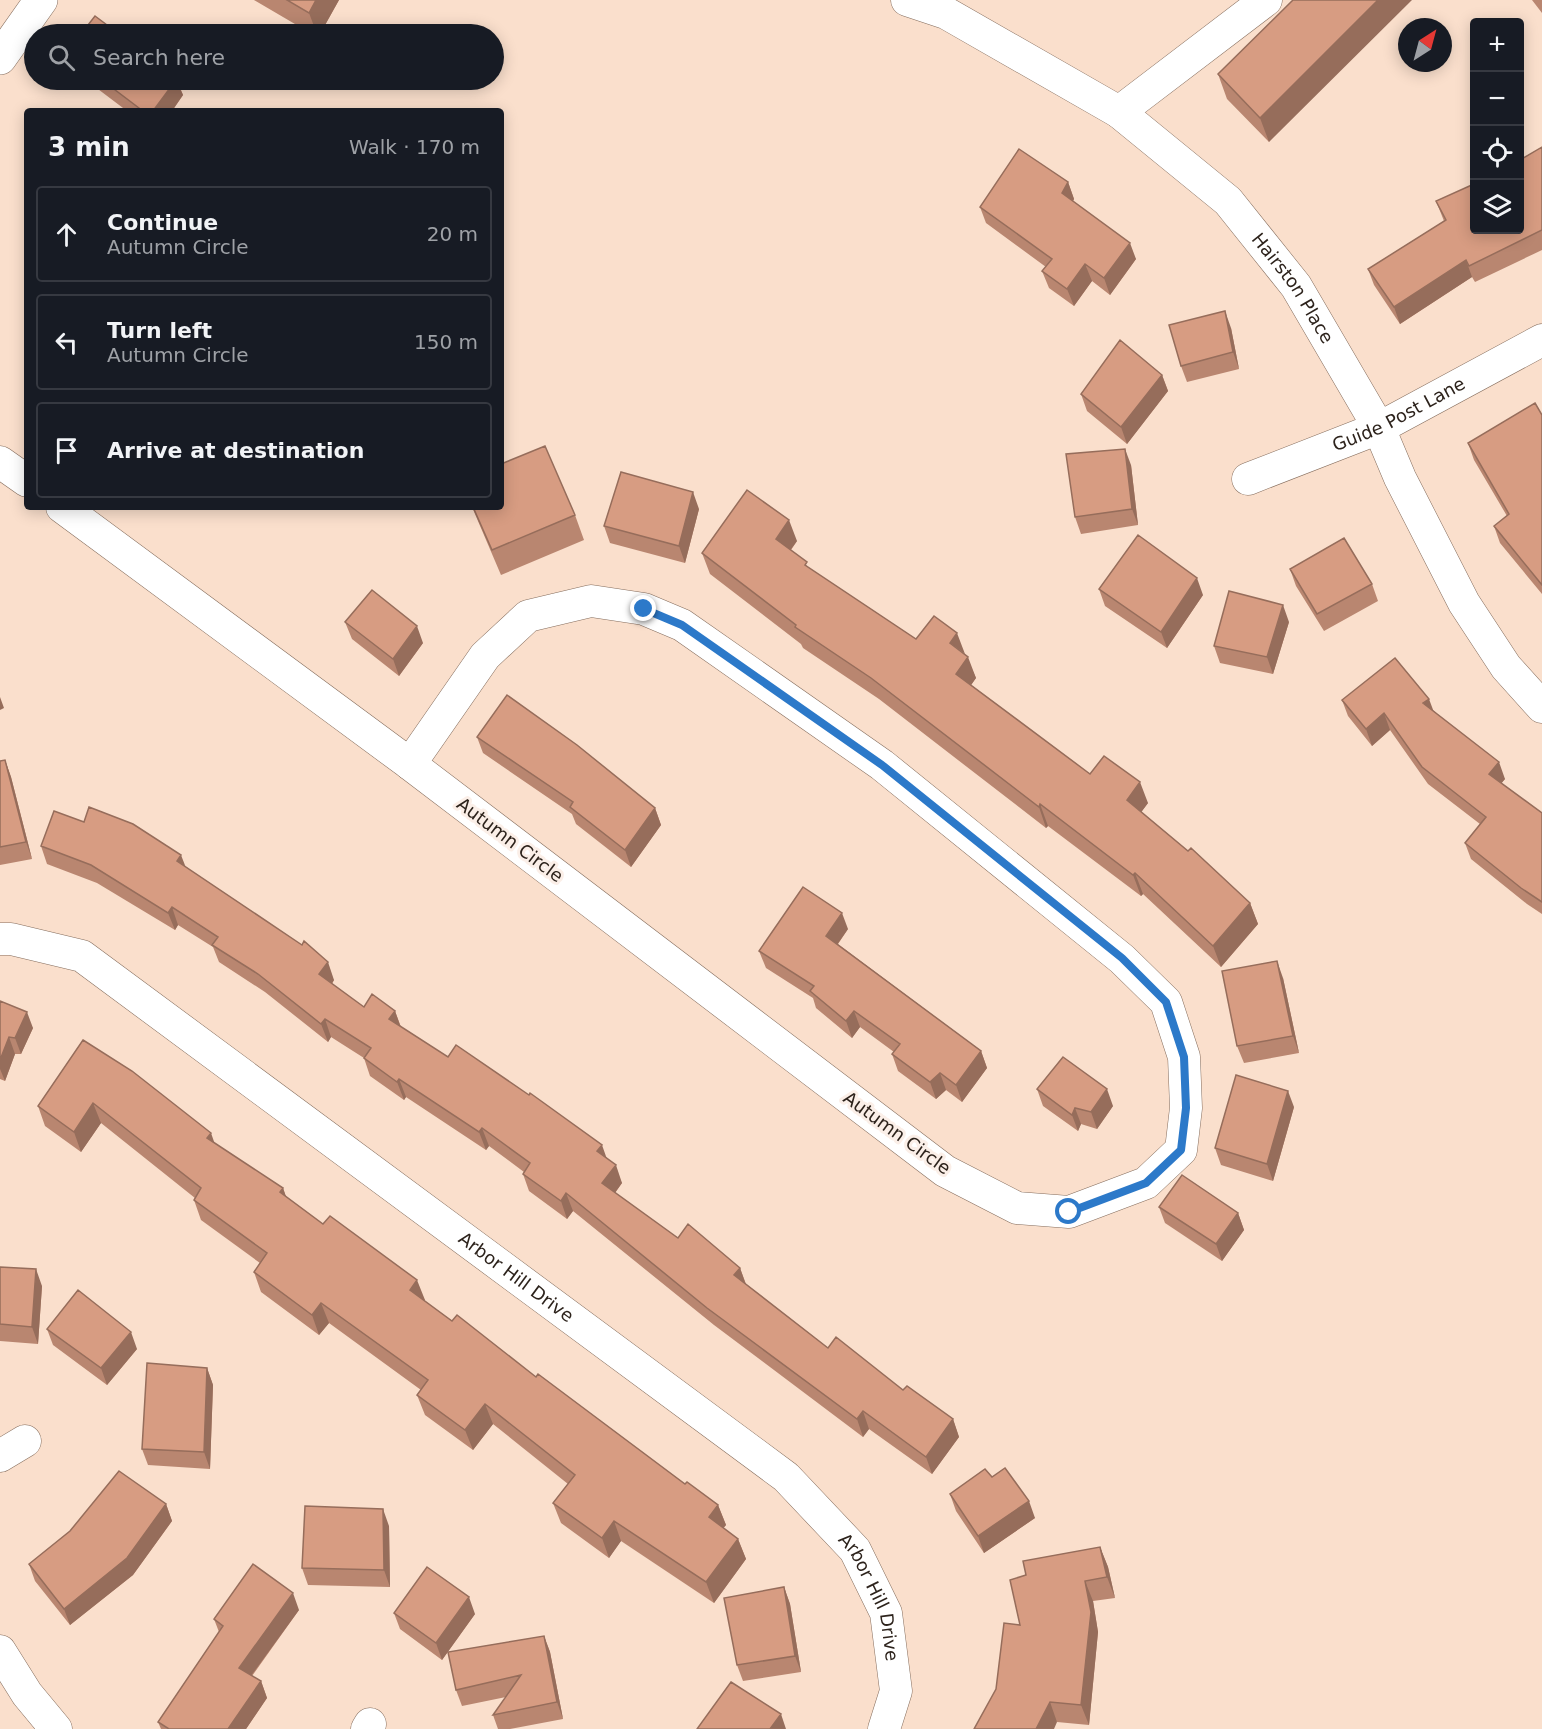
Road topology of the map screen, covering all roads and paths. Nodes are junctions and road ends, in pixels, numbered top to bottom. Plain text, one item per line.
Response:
1 (41, 0) edge
2 (907, 0) edge
3 (1266, 0) edge
4 (24, 24) edge
5 (24, 24) edge
6 (0, 58) edge
7 (1119, 112) junction
8 (1542, 340) edge
9 (1379, 428) junction
10 (0, 462) edge
11 (1248, 479) dead end
12 (24, 480) edge
13 (66, 510) edge
14 (1542, 707) edge
15 (410, 764) junction
16 (0, 939) edge
17 (0, 1651) edge
18 (56, 1729) edge
19 (884, 1729) edge

1 - 5 main road
2 - 7 street, Hairston Place
3 - 7 street
4 - 6 main road
7 - 9 street, Hairston Place
8 - 9 street, Guide Post Lane
9 - 11 street, Guide Post Lane
9 - 14 street, Hairston Place
10 - 12 street
13 - 15 street, Autumn Circle
15 - 15 street, Autumn Circle
16 - 19 street, Arbor Hill Drive
17 - 18 street

